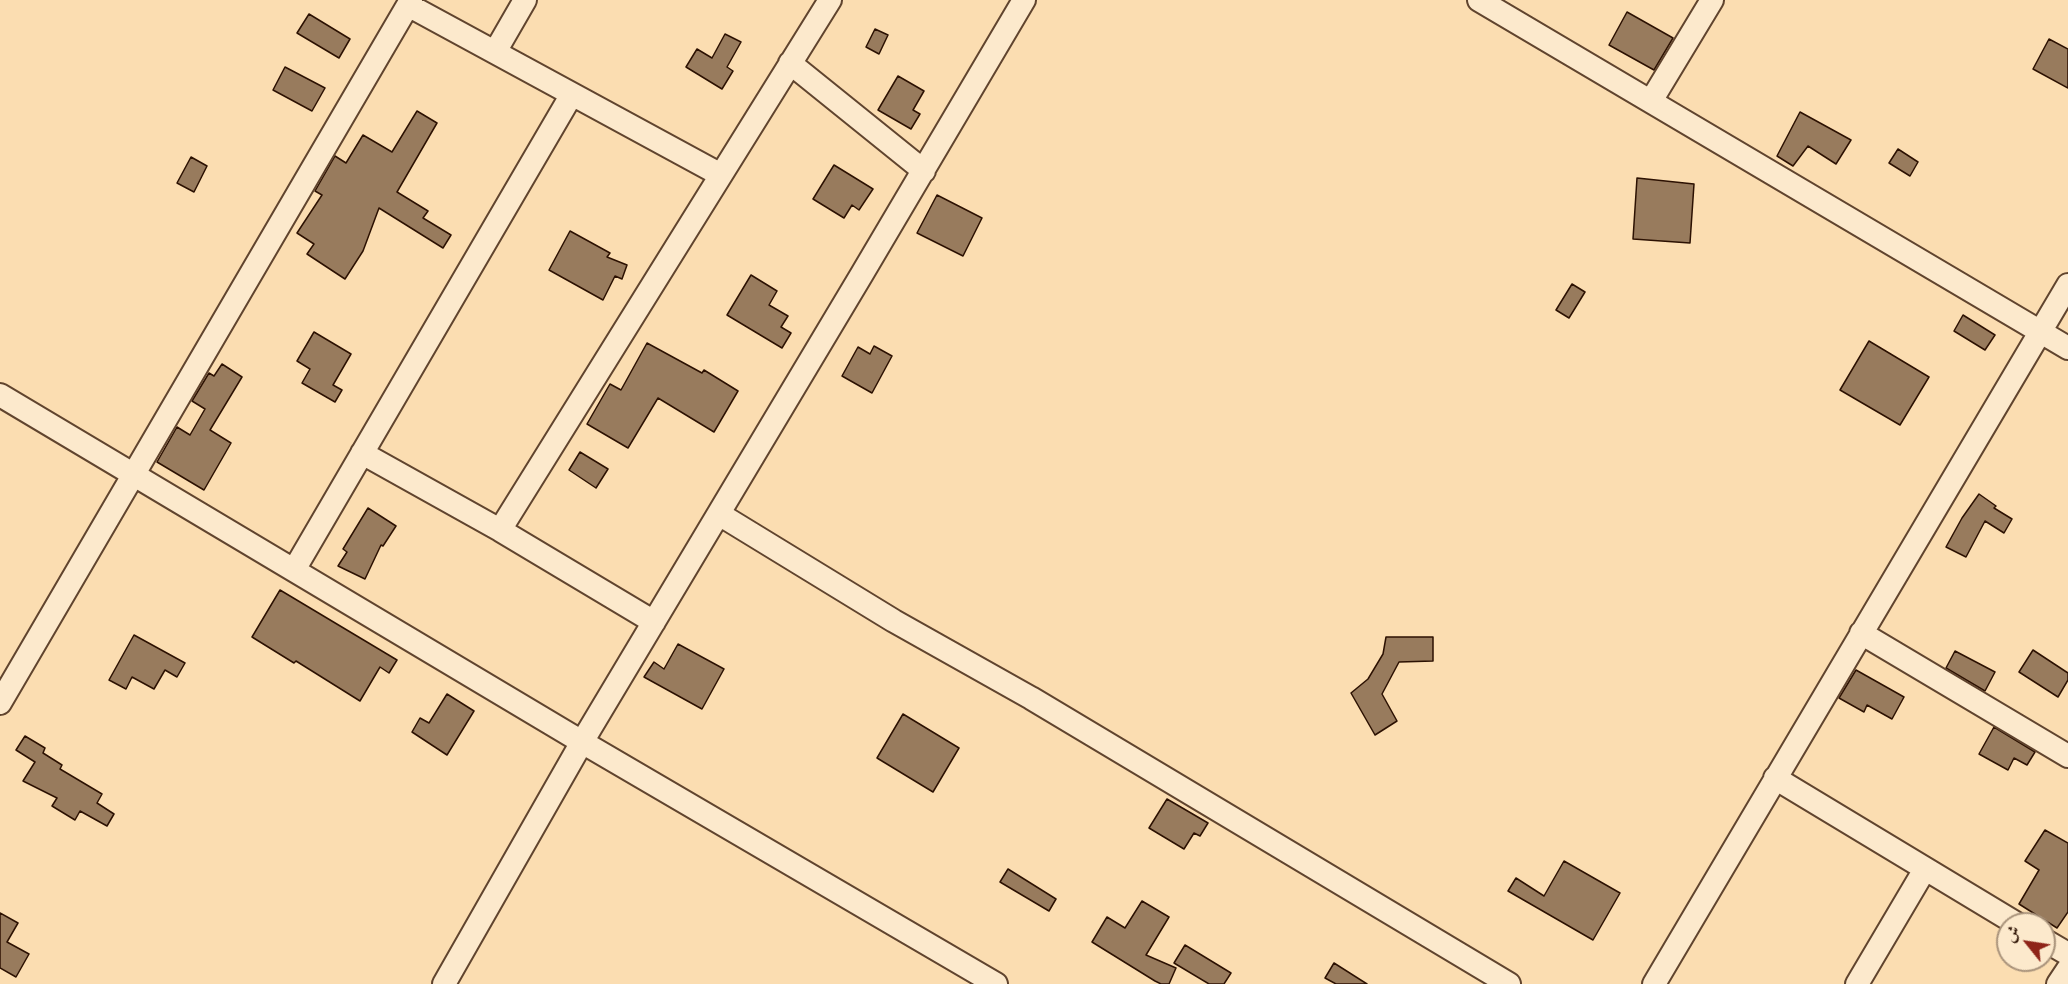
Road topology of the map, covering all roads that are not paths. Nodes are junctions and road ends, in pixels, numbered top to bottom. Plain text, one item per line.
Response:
1 (525, 0) edge
2 (830, 0) edge
3 (1024, 0) edge
4 (1479, 0) edge
5 (1712, 0) edge
6 (410, 2) edge
7 (495, 52) junction
8 (790, 63) junction
9 (572, 94) junction
10 (1651, 101) junction
11 (924, 171) junction
12 (721, 175) junction
13 (2068, 285) edge
14 (2041, 332) junction
15 (2068, 348) edge
16 (0, 395) edge
17 (362, 453) junction
18 (133, 475) junction
19 (719, 514) junction
20 (500, 530) junction
21 (294, 570) junction
22 (654, 622) junction
23 (1861, 633) junction
24 (0, 703) edge
25 (582, 742) junction
26 (2068, 756) edge
27 (1775, 778) junction
28 (1925, 869) junction
29 (1997, 912) edge
30 (2068, 969) edge
31 (444, 984) edge
32 (996, 984) edge
33 (1509, 984) edge
34 (1654, 984) edge
35 (1857, 984) edge
36 (2058, 984) edge

1 - 7 street
2 - 8 street
3 - 11 street
4 - 10 street
5 - 10 street
6 - 7 street
6 - 18 street
7 - 9 street
8 - 11 street
8 - 12 street
9 - 12 street
9 - 17 street
10 - 14 street
11 - 19 street
12 - 20 street
13 - 14 street
14 - 15 street
14 - 23 street
16 - 18 street
17 - 20 street
17 - 21 street
18 - 21 street
18 - 24 street
19 - 22 street
19 - 33 street
20 - 22 street
21 - 25 street
22 - 25 street
23 - 26 street
23 - 27 street
25 - 31 street
25 - 32 street
27 - 28 street
27 - 34 street
28 - 29 street
28 - 35 street
30 - 36 street

